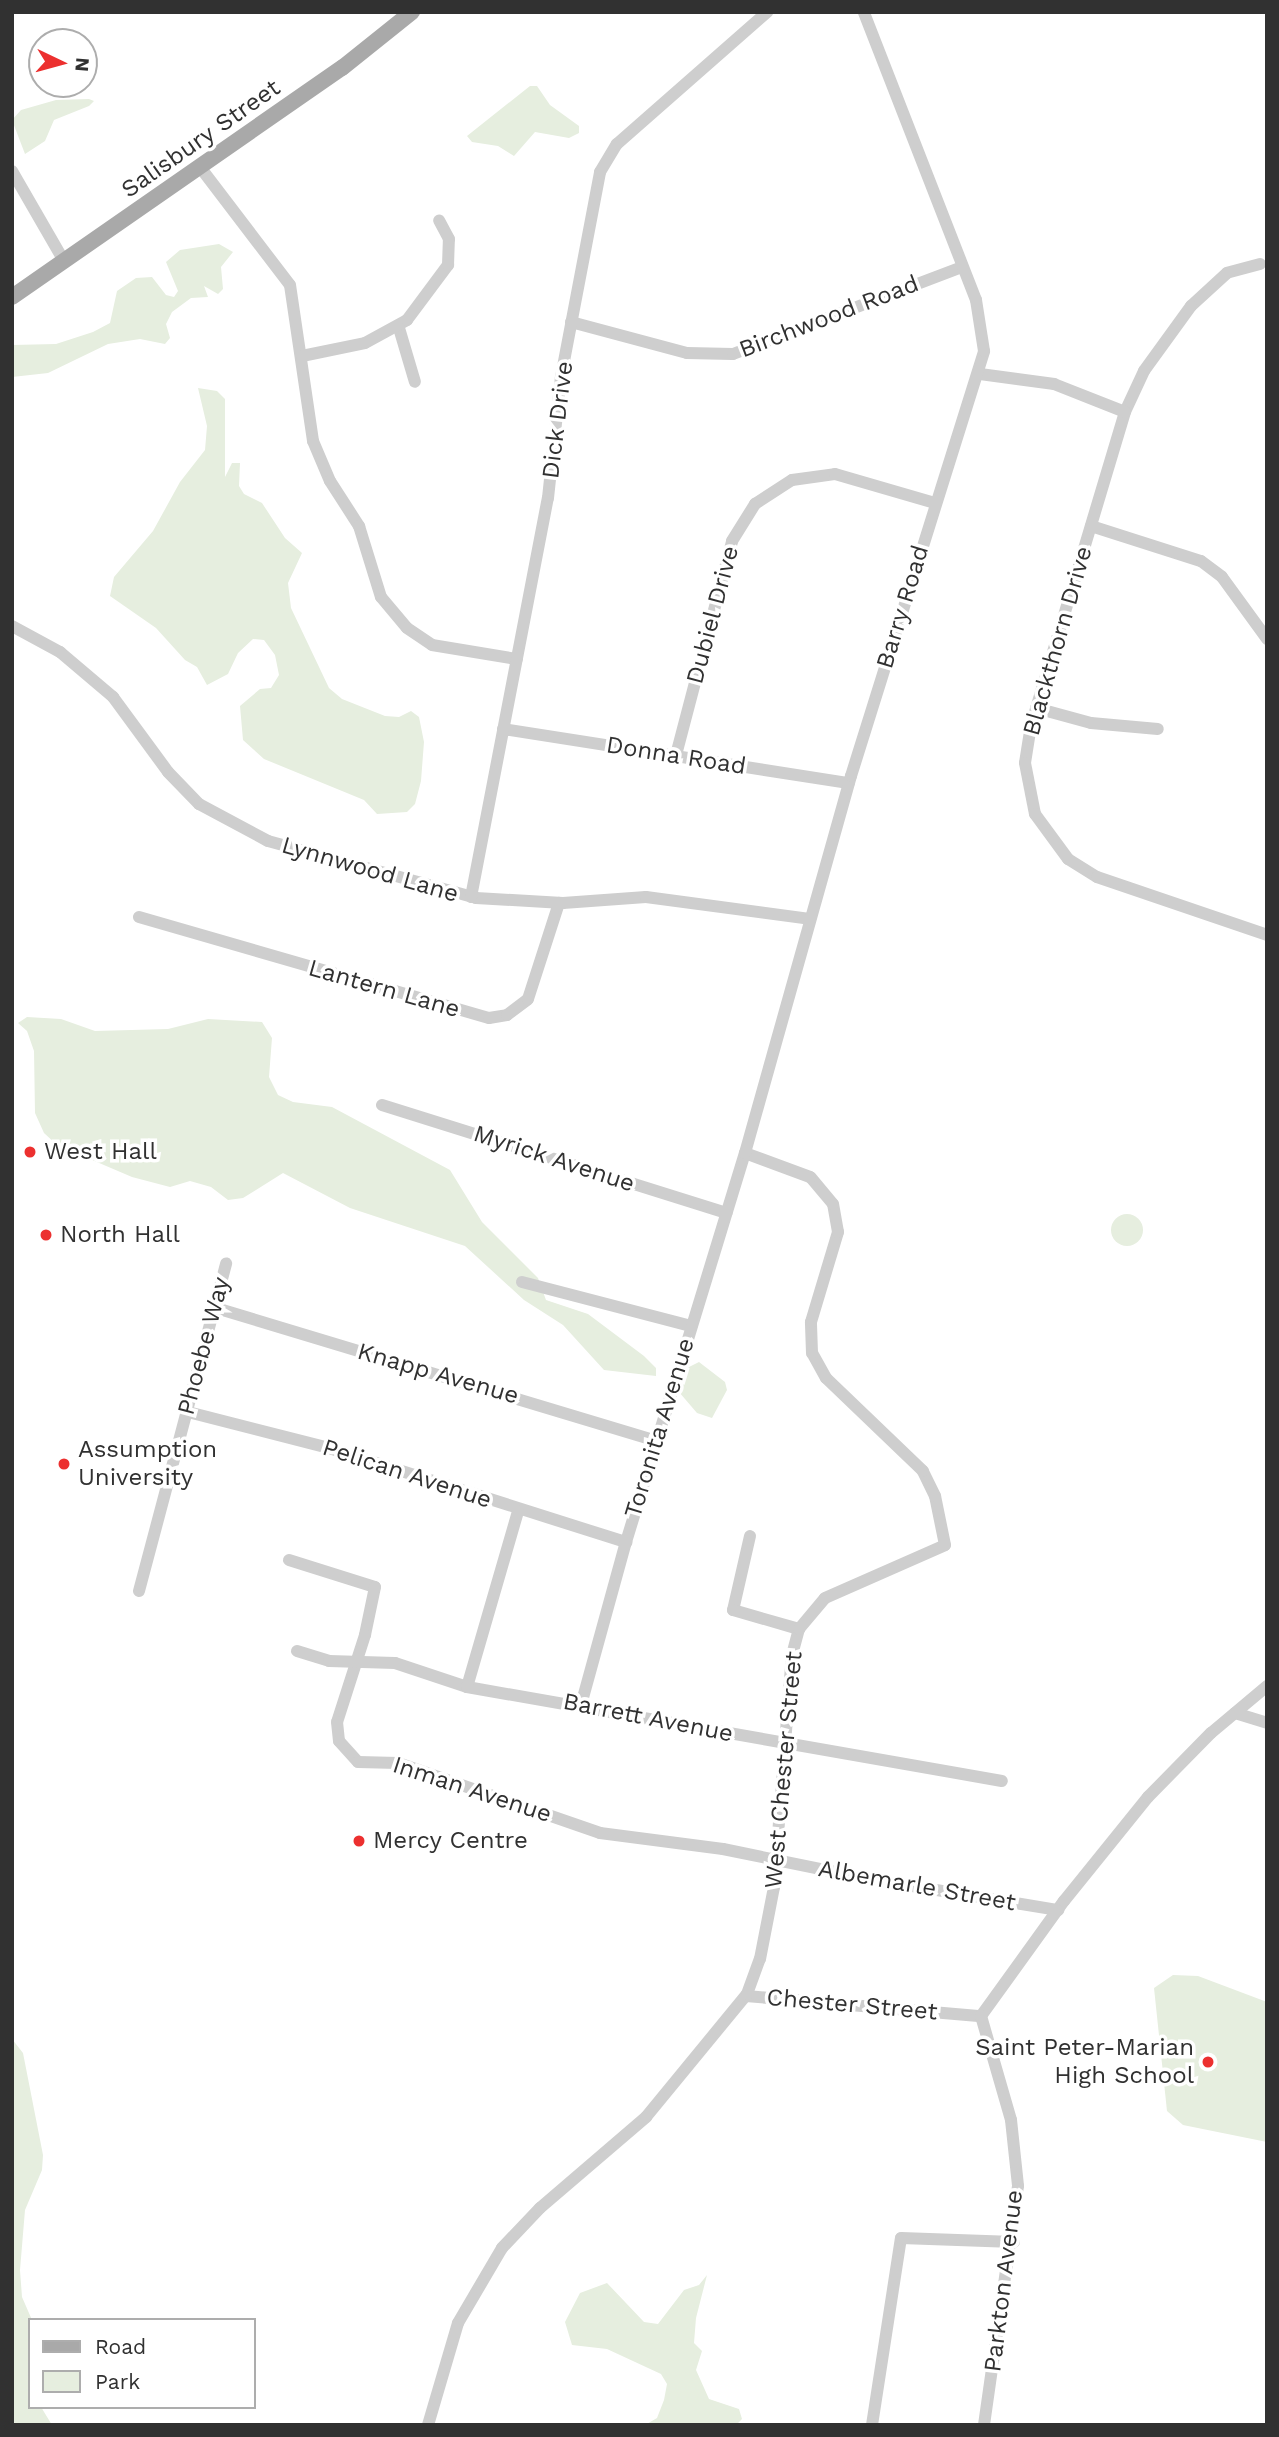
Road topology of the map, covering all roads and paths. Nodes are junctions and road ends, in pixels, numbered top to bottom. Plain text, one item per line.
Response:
1 (412, 12) edge
2 (767, 12) edge
3 (864, 12) edge
4 (200, 167) junction
5 (12, 171) edge
6 (439, 220) dead end
7 (64, 261) junction
8 (1260, 264) dead end
9 (961, 267) junction
10 (12, 297) edge
11 (571, 322) junction
12 (399, 328) junction
13 (302, 356) junction
14 (980, 374) junction
15 (415, 382) dead end
16 (1125, 412) junction
17 (935, 503) junction
18 (1091, 526) junction
19 (12, 626) edge
20 (1267, 639) edge
21 (517, 659) junction
22 (1036, 708) junction
23 (503, 729) junction
24 (1158, 729) dead end
25 (676, 755) junction
26 (849, 783) junction
27 (471, 897) junction
28 (559, 903) junction
29 (139, 916) dead end
30 (810, 919) junction
31 (1266, 933) edge
32 (382, 1105) dead end
33 (745, 1153) junction
34 (726, 1213) junction
35 (226, 1264) dead end
36 (522, 1282) dead end
37 (216, 1308) junction
38 (691, 1326) junction
39 (188, 1412) junction
40 (659, 1442) junction
41 (518, 1511) junction
42 (750, 1536) dead end
43 (625, 1542) junction
44 (289, 1560) dead end
45 (139, 1591) dead end
46 (799, 1629) junction
47 (297, 1651) dead end
48 (356, 1661) junction
49 (1267, 1686) edge
50 (467, 1687) junction
51 (581, 1705) junction
52 (1235, 1713) junction
53 (1267, 1723) edge
54 (788, 1745) junction
55 (1002, 1781) dead end
56 (777, 1862) junction
57 (1058, 1910) junction
58 (746, 1996) junction
59 (981, 2016) junction
60 (1014, 2242) junction
61 (428, 2425) edge
62 (872, 2425) edge
63 (984, 2425) edge

1 - 4 main road, Salisbury Street
2 - 11 street, Dick Drive
3 - 9 street, Barry Road
4 - 7 main road, Salisbury Street
4 - 13 street
5 - 7 street
6 - 12 street
7 - 10 main road, Salisbury Street
8 - 16 street, Blackthorn Drive
9 - 11 street, Birchwood Road
9 - 14 street, Barry Road
11 - 21 street, Dick Drive
12 - 13 street
12 - 15 street
13 - 21 street
14 - 16 street
14 - 17 street, Barry Road
16 - 18 street, Blackthorn Drive
17 - 25 street, Dubiel Drive
17 - 26 street, Barry Road
18 - 20 street
18 - 22 street, Blackthorn Drive
19 - 27 street, Lynnwood Lane
21 - 23 street, Dick Drive
22 - 24 street
22 - 31 street, Blackthorn Drive
23 - 25 street, Donna Road
23 - 27 street, Dick Drive
25 - 26 street, Donna Road
26 - 30 street, Barry Road
27 - 28 street, Lynnwood Lane
28 - 29 street, Lantern Lane
28 - 30 street, Lynnwood Lane
30 - 33 street, Barry Road
32 - 34 street, Myrick Avenue
33 - 34 street, Toronita Avenue
33 - 46 street, West Chester Street
34 - 38 street, Toronita Avenue
35 - 37 street, Phoebe Way
36 - 38 street
37 - 39 street, Phoebe Way
37 - 40 street, Knapp Avenue
38 - 40 street, Toronita Avenue
39 - 41 street, Pelican Avenue
39 - 45 street, Phoebe Way
40 - 43 street, Toronita Avenue
41 - 43 street, Pelican Avenue
41 - 50 street
42 - 46 street
43 - 51 street, Toronita Avenue
44 - 48 street, Inman Avenue
46 - 54 street, West Chester Street
47 - 48 street, Barrett Avenue
48 - 50 street, Barrett Avenue
48 - 56 street, Inman Avenue
49 - 52 street
50 - 51 street, Barrett Avenue
51 - 54 street, Barrett Avenue
52 - 53 street
52 - 57 street
54 - 55 street, Barrett Avenue
54 - 56 street, West Chester Street
56 - 57 street, Albemarle Street
56 - 58 street, West Chester Street
57 - 59 street
58 - 59 street, Chester Street
58 - 61 street, Chester Street
59 - 60 street, Parkton Avenue
60 - 62 street
60 - 63 street, Parkton Avenue

